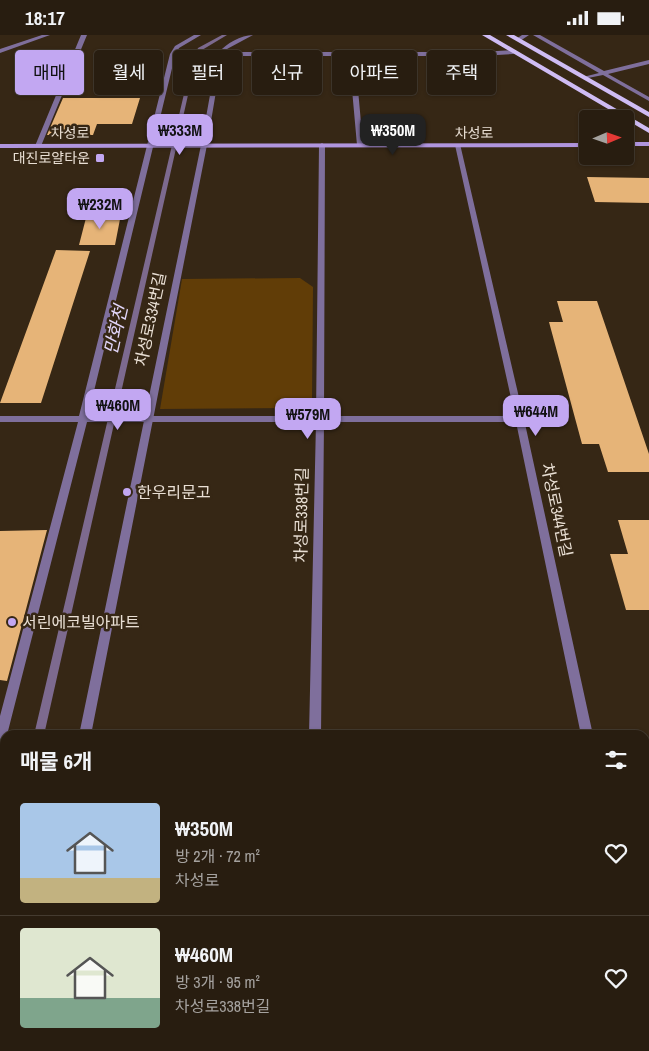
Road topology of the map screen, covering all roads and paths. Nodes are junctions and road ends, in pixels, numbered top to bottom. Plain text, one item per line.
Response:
1 (47, 35) edge
2 (84, 35) edge
3 (198, 35) edge
4 (250, 35) edge
5 (486, 35) edge
6 (509, 35) edge
7 (526, 35) edge
8 (536, 35) edge
9 (518, 40) junction
10 (175, 50) edge
11 (224, 50) edge
12 (0, 51) edge
13 (513, 52) junction
14 (173, 54) edge
15 (242, 54) edge
16 (332, 54) edge
17 (417, 54) edge
18 (649, 62) edge
19 (604, 74) junction
20 (585, 78) junction
21 (211, 95) edge
22 (356, 95) edge
23 (649, 99) edge
24 (649, 115) edge
25 (649, 131) edge
26 (649, 144) edge
27 (151, 145) junction
28 (201, 145) junction
29 (322, 145) junction
30 (360, 145) junction
31 (458, 145) junction
32 (579, 145) edge
33 (634, 145) edge
34 (0, 146) edge
35 (38, 146) junction
36 (0, 419) edge
37 (82, 419) junction
38 (148, 419) junction
39 (320, 419) junction
40 (520, 419) junction
41 (2, 730) edge
42 (86, 730) edge
43 (315, 730) edge
44 (586, 730) edge

1 - 12 street
2 - 35 street, 차성로
3 - 10 street
4 - 11 street
5 - 13 main road
6 - 9 main road
7 - 9 street
8 - 19 street
9 - 20 main road
13 - 17 street
13 - 25 main road
14 - 27 street
15 - 16 street
18 - 19 street
19 - 20 street
19 - 23 street
20 - 24 main road
21 - 28 street, 차성로334번길
22 - 30 street
26 - 33 main road
27 - 28 main road, 차성로
27 - 35 main road, 차성로
27 - 37 street
28 - 29 main road, 차성로
28 - 38 street, 차성로334번길
29 - 30 main road, 차성로
29 - 39 street, 차성로338번길
30 - 31 main road, 차성로
31 - 32 main road, 차성로
31 - 40 street, 차성로344번길
34 - 35 main road, 차성로
36 - 37 street
37 - 38 street
37 - 41 street
38 - 39 street
38 - 42 street, 차성로334번길
39 - 40 street
39 - 43 street, 차성로338번길
40 - 44 street, 차성로344번길

